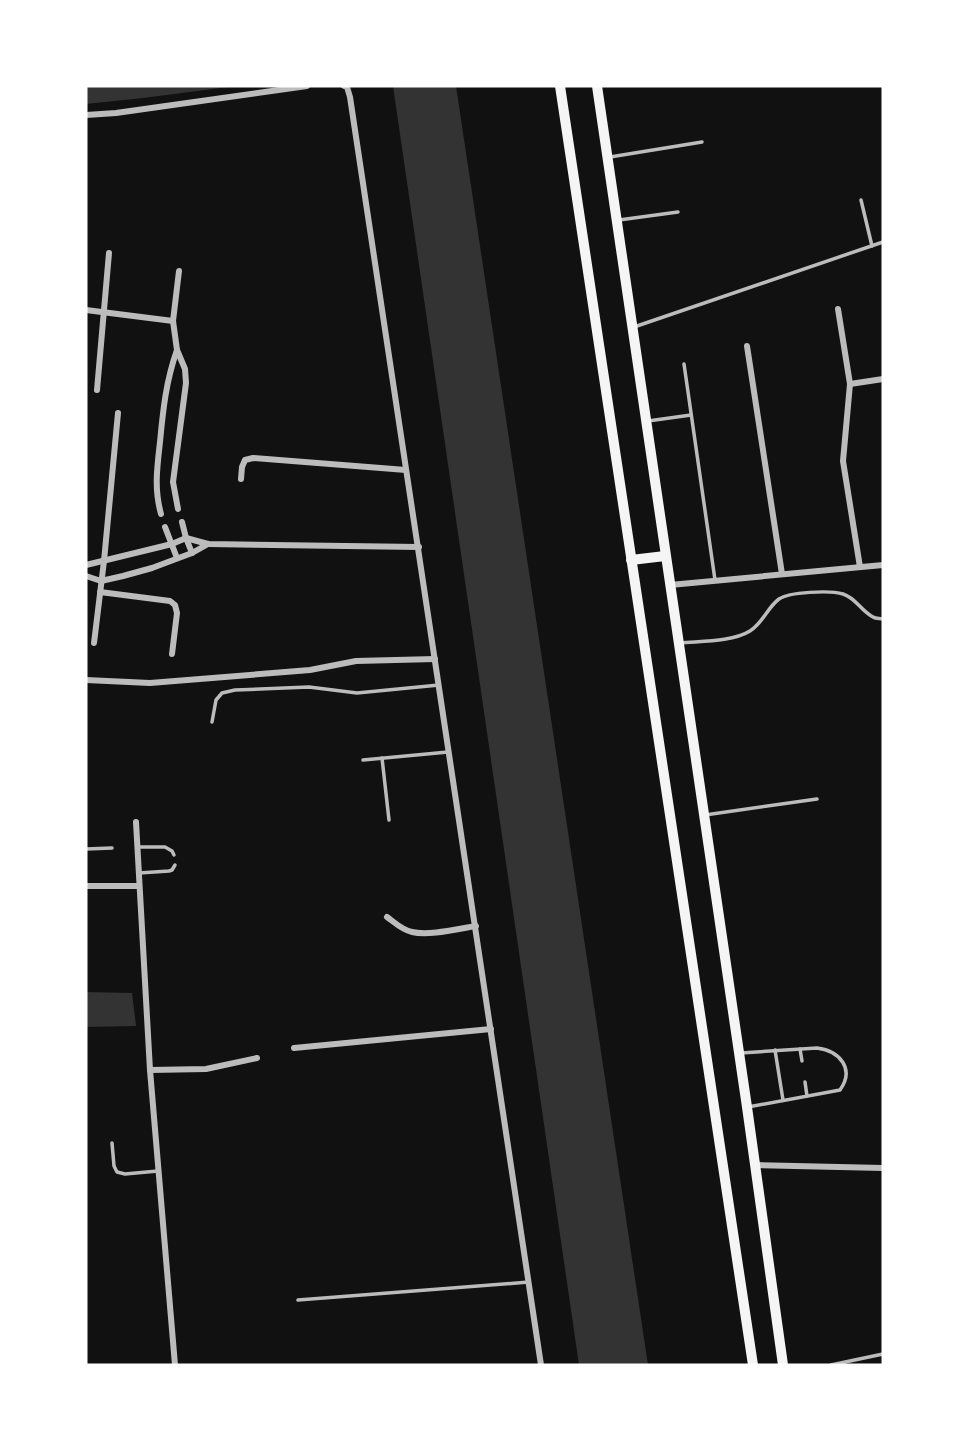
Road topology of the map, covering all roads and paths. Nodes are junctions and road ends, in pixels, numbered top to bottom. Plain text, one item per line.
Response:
1 (307, 86) edge
2 (344, 86) edge
3 (561, 86) edge
4 (597, 86) edge
5 (267, 88) edge
6 (86, 115) edge
7 (702, 142) dead end
8 (608, 157) junction
9 (860, 200) dead end
10 (678, 212) dead end
11 (617, 220) junction
12 (883, 242) edge
13 (872, 246) junction
14 (109, 253) dead end
15 (178, 271) dead end
16 (838, 309) dead end
17 (86, 310) edge
18 (103, 312) junction
19 (173, 321) junction
20 (632, 327) junction
21 (747, 346) dead end
22 (177, 350) junction
23 (684, 364) dead end
24 (883, 379) edge
25 (850, 384) junction
26 (97, 390) dead end
27 (118, 413) dead end
28 (691, 415) junction
29 (646, 422) junction
30 (406, 470) junction
31 (241, 479) dead end
32 (178, 509) dead end
33 (160, 514) dead end
34 (182, 522) dead end
35 (165, 527) dead end
36 (186, 538) junction
37 (172, 544) junction
38 (208, 544) junction
39 (419, 547) junction
40 (192, 553) junction
41 (665, 556) junction
42 (177, 558) junction
43 (631, 560) junction
44 (104, 561) junction
45 (86, 565) edge
46 (883, 565) edge
47 (860, 567) junction
48 (782, 574) junction
49 (86, 576) edge
50 (715, 580) junction
51 (101, 581) junction
52 (670, 585) junction
53 (100, 592) junction
54 (883, 619) edge
55 (94, 643) dead end
56 (678, 643) junction
57 (172, 654) dead end
58 (435, 659) junction
59 (86, 680) edge
60 (439, 685) junction
61 (212, 722) dead end
62 (449, 752) junction
63 (382, 758) junction
64 (363, 760) dead end
65 (817, 799) dead end
66 (703, 815) junction
67 (390, 820) dead end
68 (136, 822) dead end
69 (137, 847) junction
70 (112, 848) dead end
71 (86, 849) edge
72 (174, 855) dead end
73 (175, 866) dead end
74 (139, 873) junction
75 (86, 886) edge
76 (139, 886) junction
77 (387, 917) dead end
78 (475, 926) junction
79 (491, 1029) junction
80 (295, 1048) dead end
81 (800, 1049) junction
82 (775, 1051) junction
83 (739, 1053) junction
84 (257, 1058) dead end
85 (802, 1061) dead end
86 (150, 1070) junction
87 (805, 1082) dead end
88 (807, 1096) junction
89 (783, 1100) junction
90 (747, 1107) junction
91 (112, 1143) dead end
92 (755, 1165) junction
93 (883, 1168) edge
94 (159, 1171) junction
95 (529, 1282) junction
96 (298, 1300) dead end
97 (883, 1354) edge
98 (175, 1365) edge
99 (541, 1365) edge
100 (752, 1365) edge
101 (783, 1365) edge
102 (831, 1365) edge

1 - 5 street
2 - 30 street
3 - 43 main road
4 - 8 main road
5 - 6 street
7 - 8 lane
8 - 11 main road
9 - 13 lane
10 - 11 lane
11 - 20 main road
12 - 13 lane
13 - 20 lane
14 - 18 street
15 - 19 street
16 - 25 street
17 - 18 street
18 - 19 street
18 - 26 street
19 - 22 street
20 - 29 main road
21 - 48 street
22 - 32 street
22 - 33 street
23 - 28 lane
24 - 25 street
25 - 47 street
27 - 44 street
28 - 29 lane
28 - 50 lane
29 - 41 main road
30 - 31 street
30 - 39 street
34 - 36 street
35 - 37 street
36 - 37 street
36 - 38 street
36 - 40 street
37 - 42 street
37 - 44 street
38 - 39 street
38 - 40 street
39 - 58 street
40 - 42 street
41 - 43 main road
41 - 52 main road
42 - 51 street
43 - 100 main road
44 - 45 street
44 - 51 street
46 - 47 street
47 - 48 street
48 - 50 street
49 - 51 street
50 - 52 street
51 - 53 street
52 - 56 main road
53 - 55 street
53 - 57 street
54 - 56 lane
56 - 66 main road
58 - 59 street
58 - 60 street
60 - 61 lane
60 - 62 street
62 - 63 lane
62 - 78 street
63 - 64 lane
63 - 67 lane
65 - 66 lane
66 - 83 main road
68 - 69 street
69 - 72 lane
69 - 74 street
70 - 71 lane
73 - 74 lane
74 - 76 street
75 - 76 street
76 - 86 street
77 - 78 street
78 - 79 street
79 - 80 street
79 - 95 street
81 - 82 lane
81 - 85 lane
81 - 88 lane
82 - 83 lane
82 - 89 lane
83 - 90 main road
84 - 86 street
86 - 94 street
87 - 88 lane
88 - 89 lane
89 - 90 lane
90 - 92 main road
91 - 94 lane
92 - 93 street
92 - 101 main road
94 - 98 street
95 - 96 lane
95 - 99 street
97 - 102 lane

